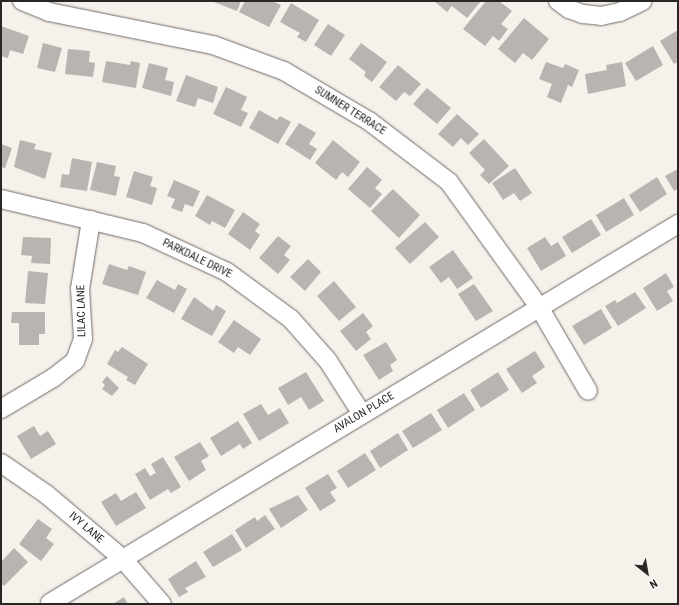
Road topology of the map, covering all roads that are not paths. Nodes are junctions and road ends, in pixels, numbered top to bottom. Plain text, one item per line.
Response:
1 (22, 1) edge
2 (558, 1) edge
3 (643, 1) edge
4 (1, 199) edge
5 (91, 220) junction
6 (678, 224) edge
7 (539, 307) junction
8 (588, 391) dead end
9 (1, 409) edge
10 (362, 414) junction
11 (1, 463) edge
12 (122, 558) junction
13 (50, 603) dead end
14 (162, 604) edge

1 - 7 street, SUMNER TERRACE
2 - 3 street
4 - 5 street, PARKDALE DRIVE
5 - 9 street, LILAC LANE
5 - 10 street, PARKDALE DRIVE
6 - 7 street, AVALON PLACE
7 - 8 street, SUMNER TERRACE
7 - 10 street, AVALON PLACE
10 - 12 street, AVALON PLACE
11 - 12 street, IVY LANE
12 - 13 street, AVALON PLACE
12 - 14 street, IVY LANE

